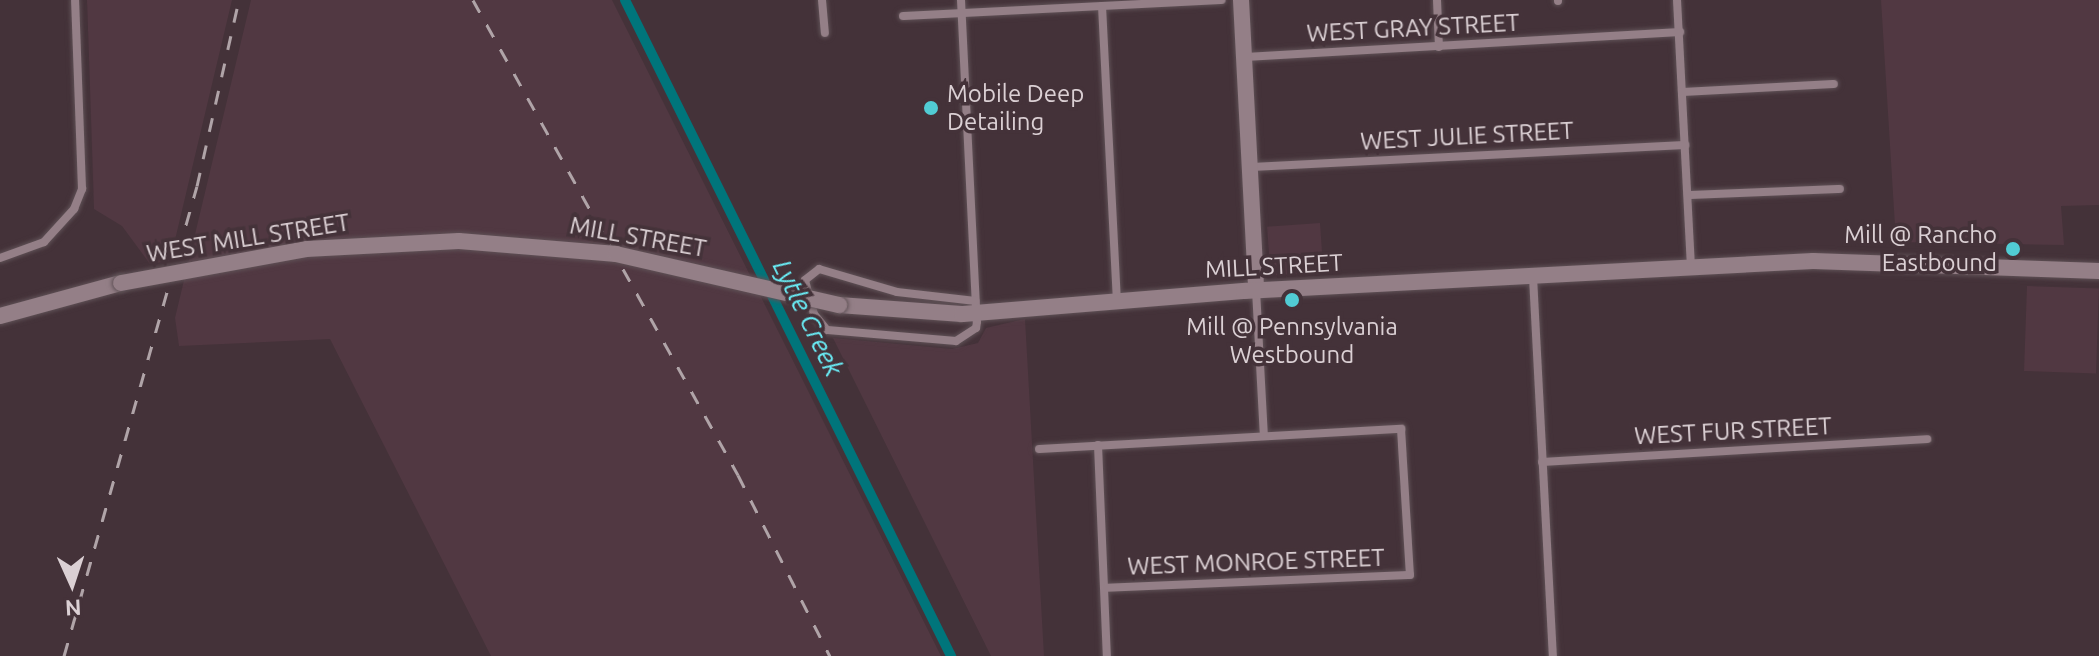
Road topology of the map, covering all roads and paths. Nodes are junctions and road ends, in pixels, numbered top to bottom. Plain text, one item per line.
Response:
1 (75, 0) edge
2 (822, 0) edge
3 (961, 0) edge
4 (1222, 0) edge
5 (1241, 0) edge
6 (1437, 0) edge
7 (1677, 0) edge
8 (1102, 6) junction
9 (961, 13) junction
10 (903, 16) dead end
11 (1680, 32) junction
12 (825, 33) dead end
13 (1439, 47) junction
14 (1245, 57) junction
15 (1834, 84) dead end
16 (1682, 92) junction
17 (1685, 145) junction
18 (1251, 167) junction
19 (1840, 189) dead end
20 (1688, 195) junction
21 (459, 241) joint
22 (0, 258) edge
23 (1691, 269) junction
24 (2099, 271) edge
25 (1533, 277) junction
26 (1256, 290) junction
27 (1117, 299) junction
28 (47, 303) junction
29 (975, 307) junction
30 (0, 316) edge
31 (0, 325) edge
32 (1264, 436) junction
33 (1927, 439) dead end
34 (1098, 445) junction
35 (1039, 449) dead end
36 (1542, 462) junction
37 (1105, 588) junction
38 (1107, 656) edge
39 (1553, 656) edge

1 - 22 street
2 - 12 street
3 - 9 street
4 - 8 street
5 - 14 main road
6 - 13 street
7 - 11 street
8 - 9 street
8 - 27 street
9 - 10 street
9 - 29 street
11 - 13 street, WEST GRAY STREET
11 - 16 street
13 - 14 street, WEST GRAY STREET
14 - 18 main road
15 - 16 street
16 - 17 street
17 - 18 street, WEST JULIE STREET
17 - 20 street
18 - 26 main road
19 - 20 street
20 - 23 street
21 - 28 main road, WEST MILL STREET, bridge
21 - 29 main road, MILL STREET, bridge
23 - 24 main road, MILL STREET
23 - 25 main road, MILL STREET
25 - 26 main road, MILL STREET
25 - 36 street
26 - 27 main road, MILL STREET
26 - 32 street
27 - 29 main road, MILL STREET
28 - 30 main road, WEST MILL STREET
28 - 31 main road, WEST MILL STREET
29 - 29 street
32 - 34 street
32 - 37 street, WEST MONROE STREET
33 - 36 street, WEST FUR STREET
34 - 35 street
34 - 37 street
36 - 39 street
37 - 38 street

